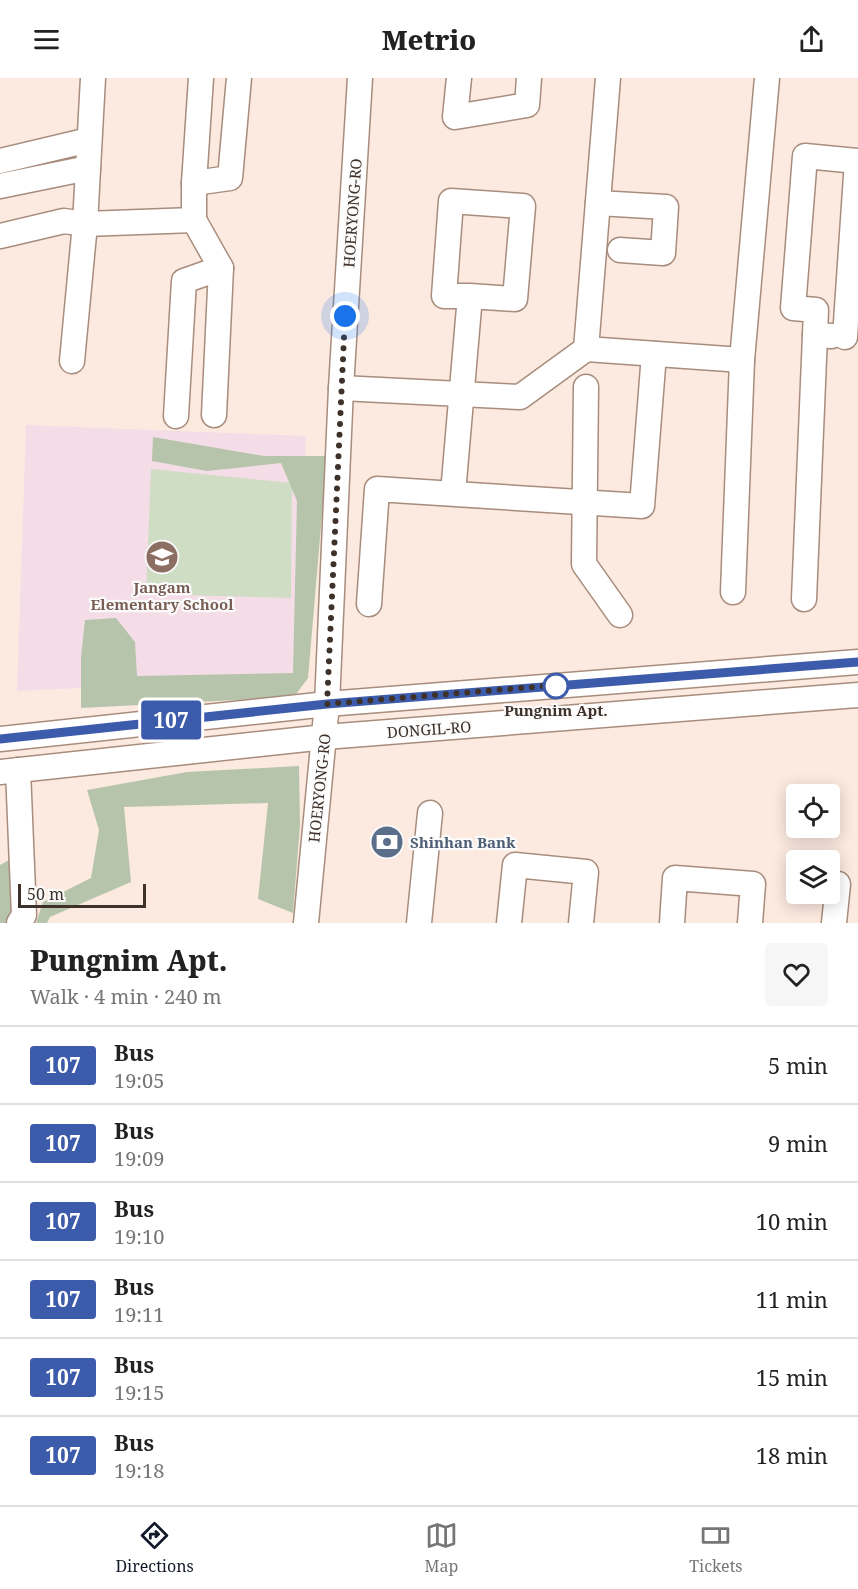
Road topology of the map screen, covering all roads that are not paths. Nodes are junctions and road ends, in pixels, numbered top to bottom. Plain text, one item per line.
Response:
1 (93, 78) edge
2 (201, 78) edge
3 (239, 78) edge
4 (360, 78) edge
5 (459, 78) edge
6 (529, 78) edge
7 (608, 78) edge
8 (767, 78) edge
9 (89, 140) junction
10 (0, 161) edge
11 (88, 168) junction
12 (194, 183) junction
13 (0, 186) edge
14 (598, 203) junction
15 (194, 220) junction
16 (85, 224) junction
17 (0, 236) edge
18 (620, 250) dead end
19 (221, 268) junction
20 (470, 296) junction
21 (815, 335) junction
22 (851, 337) edge
23 (586, 350) junction
24 (654, 354) junction
25 (742, 360) junction
26 (72, 361) dead end
27 (586, 387) dead end
28 (341, 388) junction
29 (461, 394) junction
30 (214, 415) dead end
31 (176, 416) dead end
32 (453, 494) junction
33 (584, 502) junction
34 (733, 592) dead end
35 (804, 599) dead end
36 (369, 604) dead end
37 (620, 615) dead end
38 (858, 662) edge
39 (858, 695) edge
40 (327, 704) junction
41 (325, 737) junction
42 (0, 739) edge
43 (9, 771) edge
44 (430, 813) dead end
45 (836, 904) edge
46 (19, 923) edge
47 (306, 923) edge
48 (419, 923) edge
49 (509, 923) edge
50 (581, 923) edge
51 (672, 923) edge
52 (750, 923) edge
53 (834, 923) edge

1 - 9 street
2 - 12 street
3 - 12 street
4 - 28 street, HOERYONG-RO
5 - 6 street
7 - 14 street
8 - 25 street
9 - 10 street
9 - 11 street
11 - 13 street
11 - 16 street
12 - 15 street
14 - 18 street
14 - 23 street
15 - 16 street
15 - 19 street
16 - 17 street
16 - 26 street
19 - 30 street
19 - 31 street
20 - 20 street
20 - 29 street
21 - 22 street
21 - 22 street
21 - 35 street
23 - 24 street
23 - 29 street
24 - 25 street
24 - 33 street
25 - 34 street
27 - 33 street
28 - 29 street
28 - 40 street, HOERYONG-RO
29 - 32 street
32 - 33 street
32 - 36 street
33 - 37 street
38 - 40 street
39 - 41 street, DONGIL-RO
40 - 41 street, HOERYONG-RO
40 - 42 street
41 - 43 street, DONGIL-RO
41 - 47 street, HOERYONG-RO
43 - 46 street
44 - 48 street
45 - 53 street
49 - 50 street
51 - 52 street

